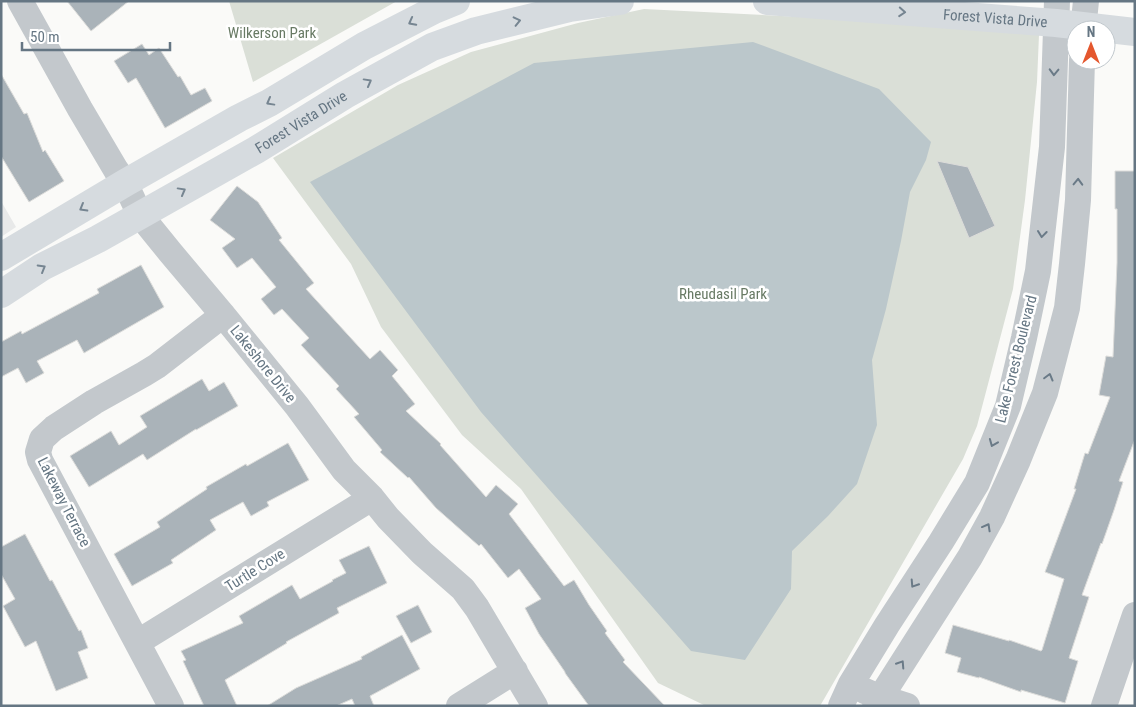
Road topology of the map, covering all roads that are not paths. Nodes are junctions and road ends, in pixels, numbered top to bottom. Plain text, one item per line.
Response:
1 (20, 1) edge
2 (456, 1) edge
3 (620, 1) edge
4 (767, 1) edge
5 (1056, 12) edge
6 (1084, 19) edge
7 (1135, 32) edge
8 (1082, 70) edge
9 (125, 183) junction
10 (140, 216) junction
11 (1, 257) edge
12 (1, 294) edge
13 (223, 315) junction
14 (372, 498) junction
15 (1135, 615) edge
16 (138, 642) junction
17 (516, 671) junction
18 (846, 695) edge
19 (877, 702) edge
20 (171, 706) edge
21 (459, 706) edge
22 (535, 706) edge
23 (907, 706) edge
24 (1104, 706) edge

1 - 9 street, Lakeshore Drive
2 -> 9 main road
10 -> 3 main road, Forest Vista Drive
4 -> 5 main road, Forest Vista Drive
5 - 6 main road, Forest Vista Drive
5 -> 18 street, Lake Forest Boulevard
6 - 7 main road, Forest Vista Drive
19 -> 8 street, Lake Forest Boulevard
9 - 10 street, Lakeshore Drive
9 -> 11 main road
12 -> 10 main road, Forest Vista Drive
10 - 13 street, Lakeshore Drive
13 - 14 street, Lakeshore Drive
13 - 16 street, Lakeway Terrace
14 - 16 street, Turtle Cove
14 - 17 street, Lakeshore Drive
15 - 24 street
16 - 20 street, Lakeway Terrace
17 - 21 street
17 - 22 street, Lakeshore Drive
18 - 19 street
19 - 23 street

